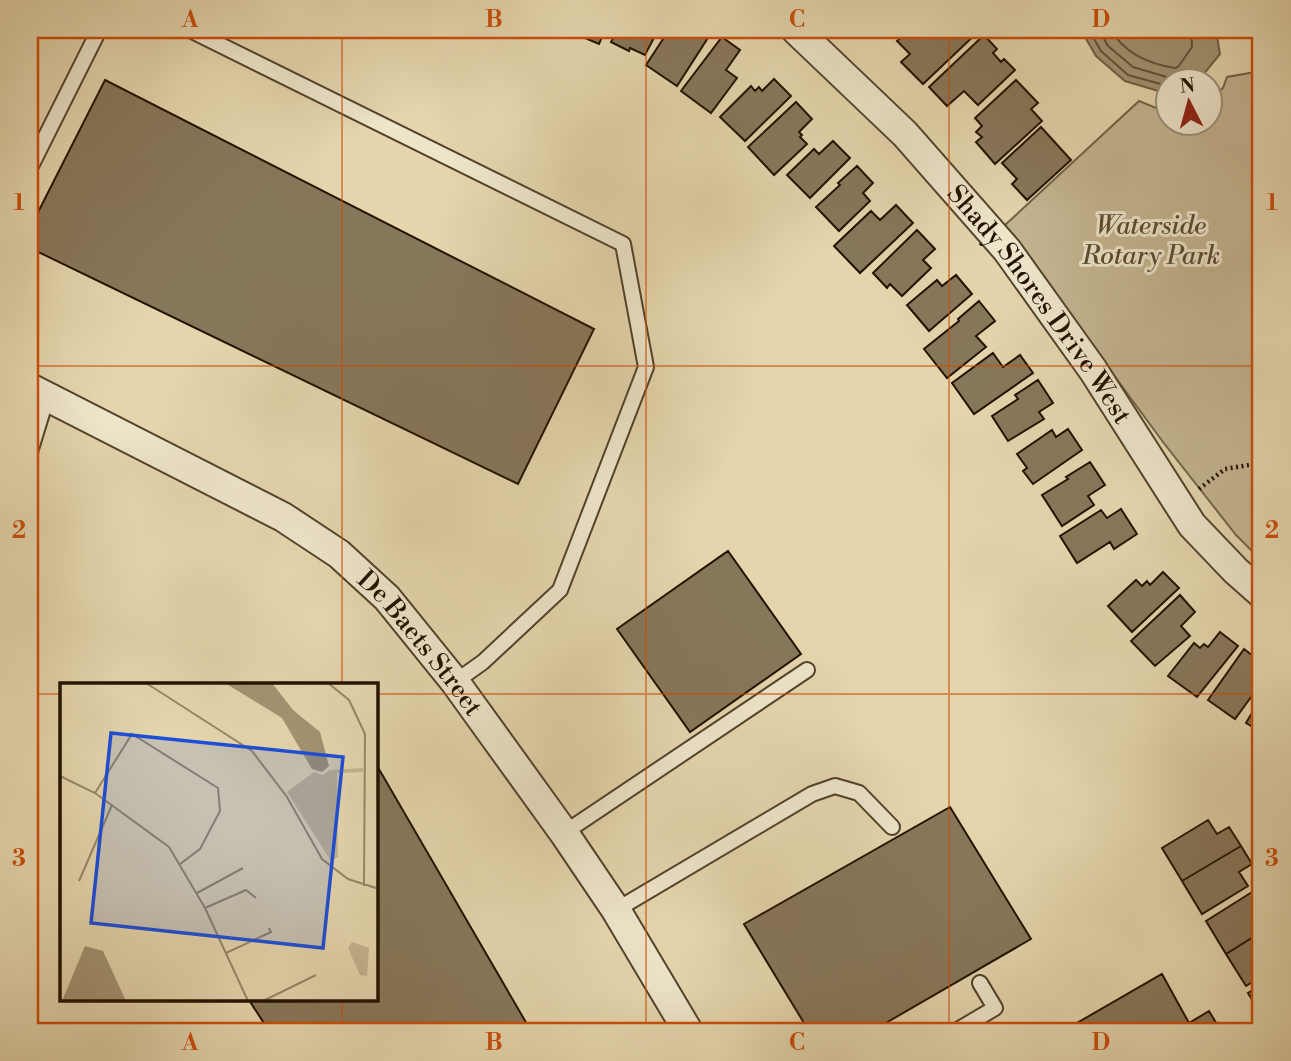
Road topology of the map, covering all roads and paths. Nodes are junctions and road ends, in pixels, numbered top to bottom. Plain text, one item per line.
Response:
1 (99, 30) edge
2 (190, 30) edge
3 (796, 30) edge
4 (30, 168) edge
5 (38, 392) edge
6 (30, 452) edge
7 (1249, 465) dead end
8 (1179, 505) junction
9 (1261, 593) edge
10 (807, 670) dead end
11 (455, 682) junction
12 (892, 827) dead end
13 (564, 833) junction
14 (616, 910) junction
15 (980, 983) dead end
16 (688, 1031) edge
17 (956, 1031) edge

1 - 4 lane
2 - 11 lane
3 - 8 street, Shady Shores Drive West
5 - 6 lane
5 - 11 street, De Baets Street
7 - 8 path
8 - 9 street, Shady Shores Drive West
10 - 13 lane
11 - 13 street, De Baets Street
12 - 14 lane
13 - 14 street, De Baets Street
14 - 16 street, De Baets Street
15 - 17 lane

